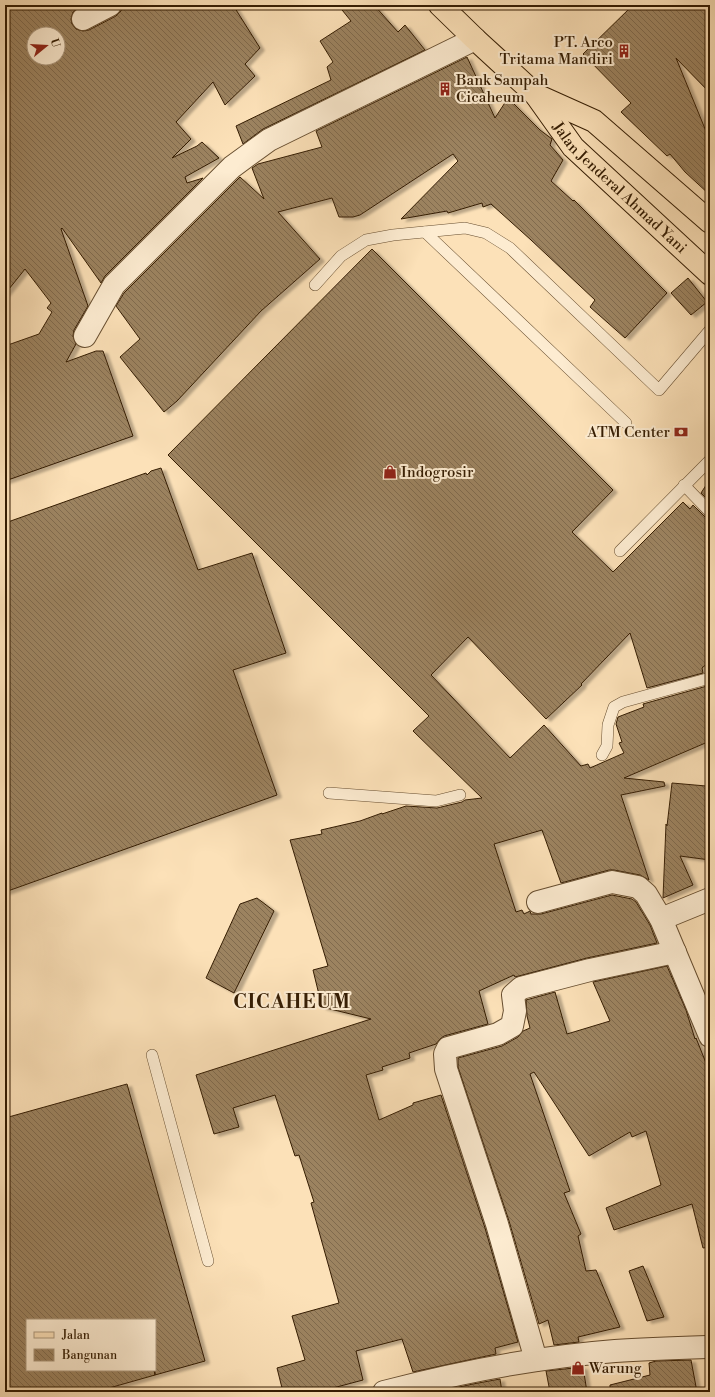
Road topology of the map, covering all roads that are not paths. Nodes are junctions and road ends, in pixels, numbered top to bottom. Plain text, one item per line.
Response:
1 (110, 5) edge
2 (440, 5) edge
3 (83, 19) dead end
4 (475, 39) junction
5 (536, 95) junction
6 (710, 222) edge
7 (425, 232) junction
8 (710, 274) edge
9 (315, 285) dead end
10 (710, 330) edge
11 (85, 336) dead end
12 (626, 423) dead end
13 (710, 460) edge
14 (684, 485) junction
15 (710, 512) edge
16 (620, 551) dead end
17 (710, 678) edge
18 (602, 755) dead end
19 (329, 794) dead end
20 (460, 795) dead end
21 (710, 899) edge
22 (538, 902) dead end
23 (661, 919) junction
24 (675, 952) junction
25 (710, 1036) edge
26 (152, 1055) dead end
27 (208, 1261) dead end
28 (710, 1347) edge
29 (536, 1360) junction
30 (442, 1385) edge
31 (384, 1392) edge

1 - 3 street
2 - 4 main road, Jalan Jenderal Ahmad Yani
4 - 5 main road, Jalan Jenderal Ahmad Yani
4 - 11 street
5 - 6 main road, Jalan Jenderal Ahmad Yani
5 - 8 main road, Jalan Jenderal Ahmad Yani
7 - 9 lane
7 - 10 lane
7 - 12 lane
13 - 14 lane
14 - 15 lane
14 - 16 lane
17 - 18 lane
19 - 20 lane
21 - 23 street
22 - 23 street
23 - 24 street
24 - 25 street
24 - 29 street
26 - 27 lane
28 - 29 street
29 - 30 street
30 - 31 street

